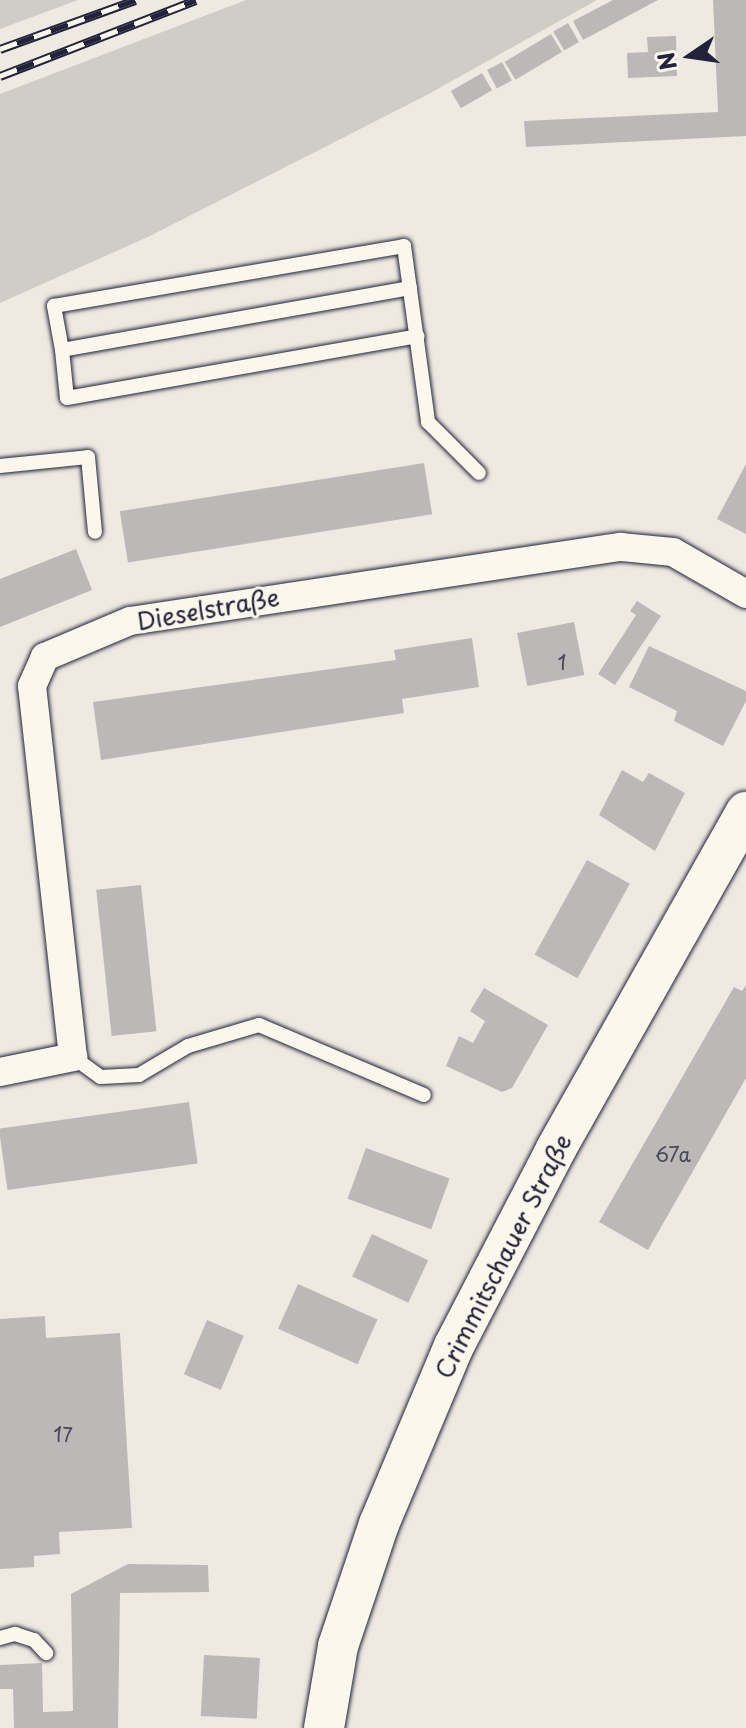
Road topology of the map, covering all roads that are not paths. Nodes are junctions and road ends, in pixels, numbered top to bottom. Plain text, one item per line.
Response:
1 (410, 288) junction
2 (418, 336) junction
3 (62, 350) junction
4 (0, 466) edge
5 (479, 473) dead end
6 (95, 532) dead end
7 (746, 594) edge
8 (746, 812) edge
9 (73, 1057) junction
10 (0, 1072) edge
11 (424, 1095) dead end
12 (0, 1638) edge
13 (46, 1653) dead end
14 (324, 1728) edge

1 - 2 lane
1 - 3 lane
1 - 3 lane
2 - 3 lane
2 - 5 lane
4 - 6 lane
7 - 9 street, Dieselstraße
8 - 14 main road, Crimmitschauer Straße
9 - 10 street
9 - 11 lane
12 - 13 lane

